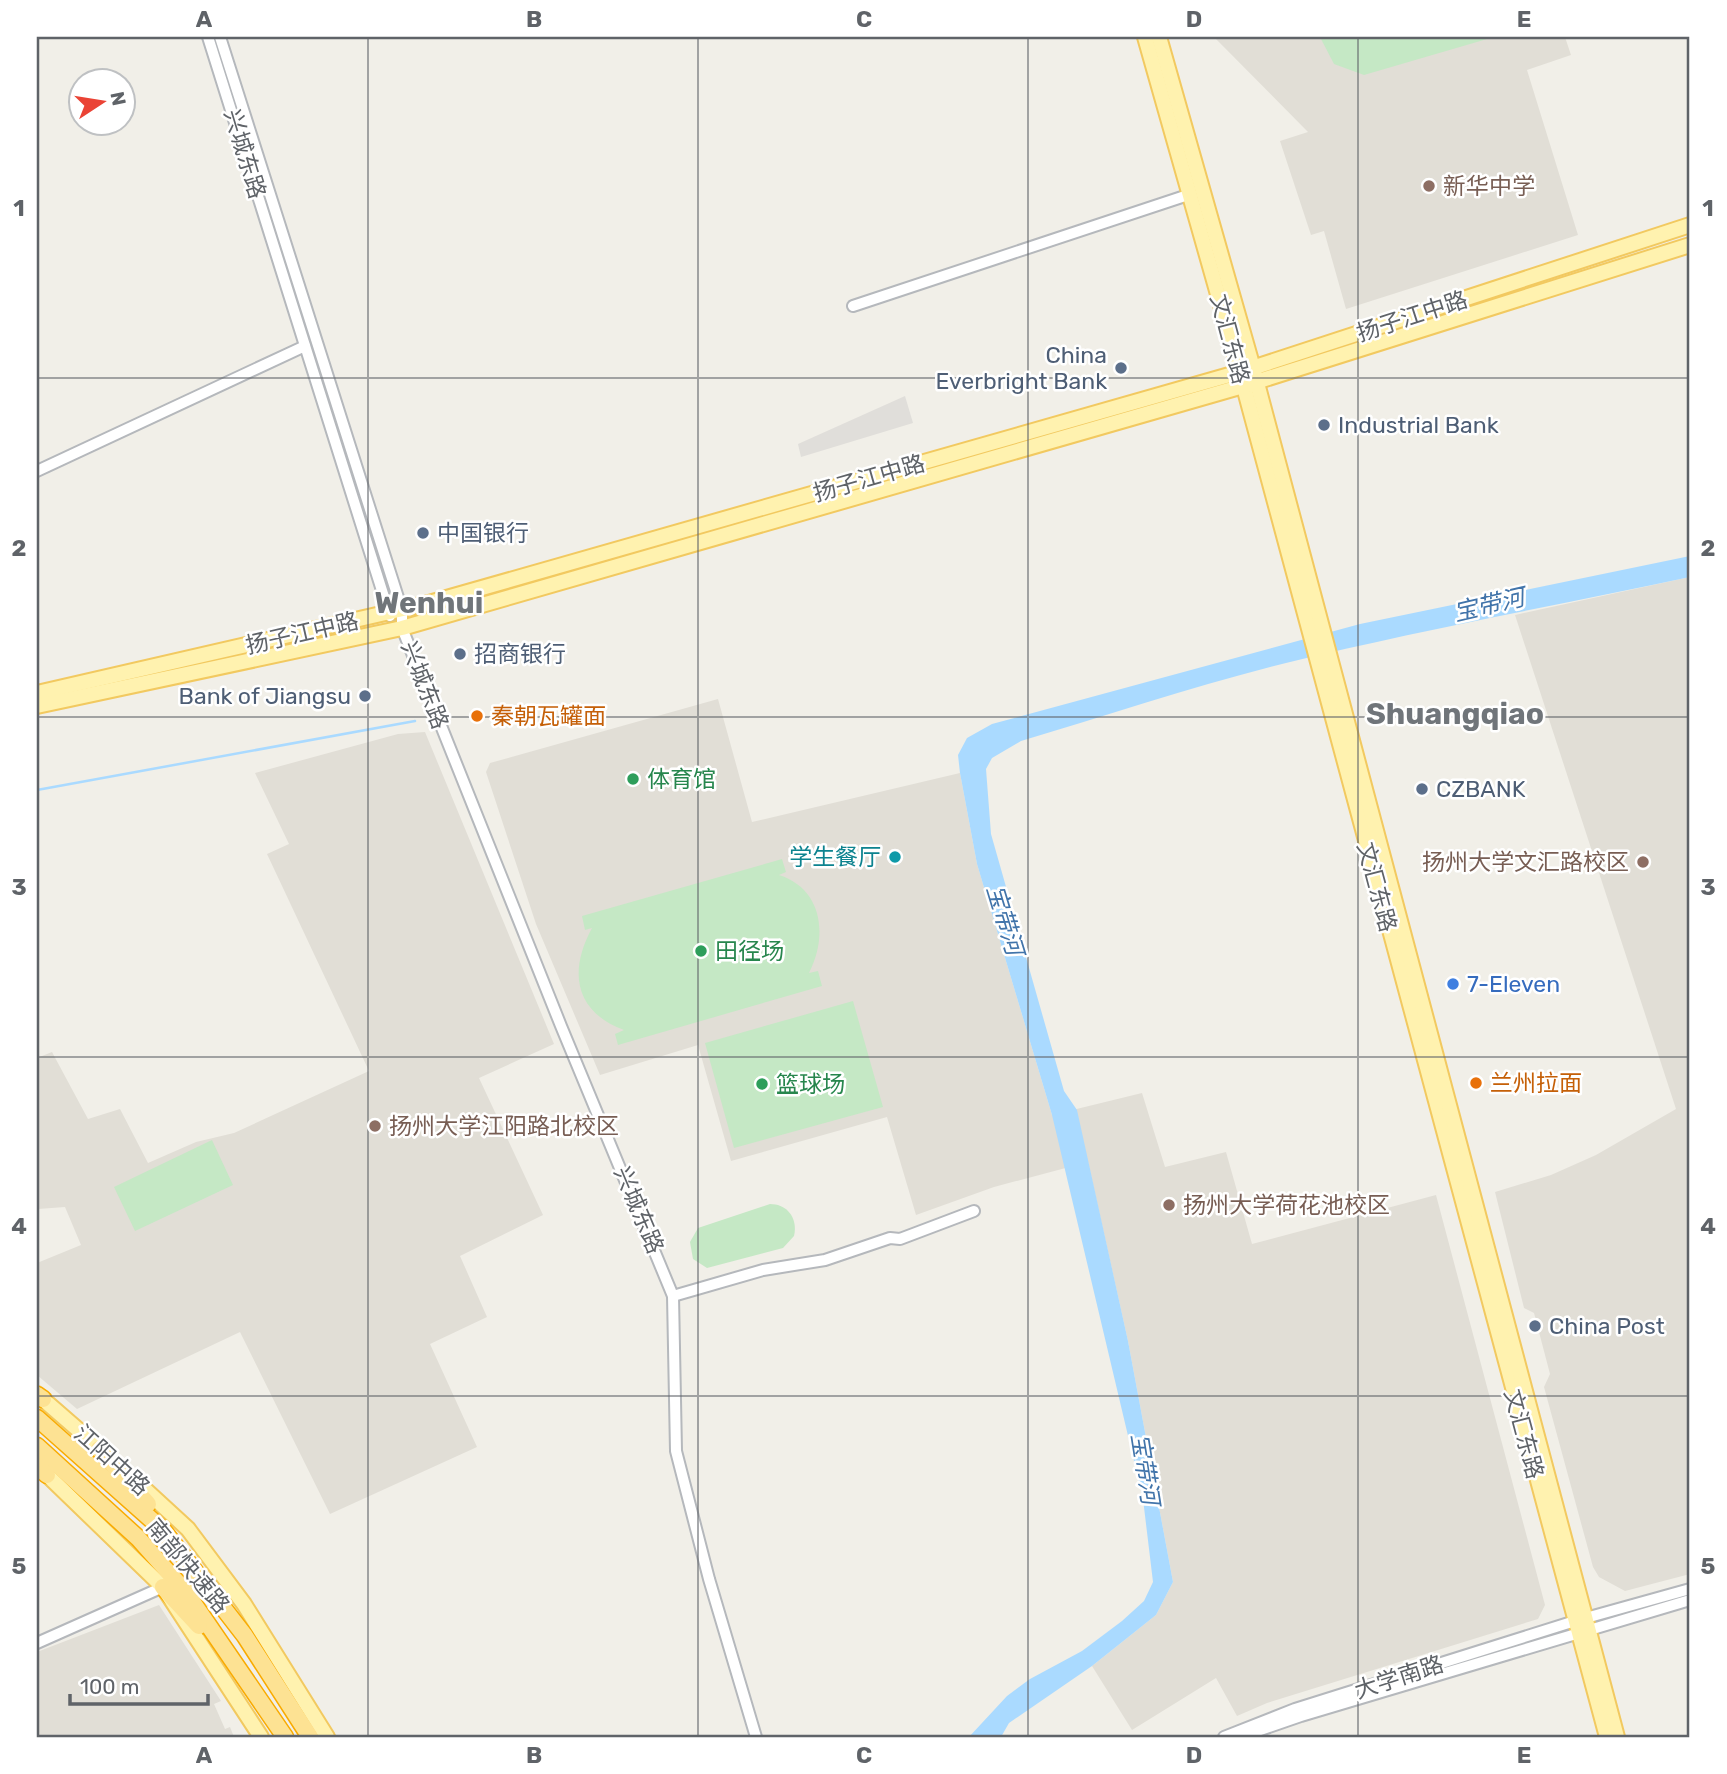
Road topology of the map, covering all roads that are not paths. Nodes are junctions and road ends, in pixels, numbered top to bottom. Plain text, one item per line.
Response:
1 (208, 37) edge
2 (219, 37) edge
3 (1145, 37) edge
4 (1159, 37) edge
5 (1191, 194) junction
6 (1690, 225) edge
7 (1690, 245) edge
8 (853, 306) dead end
9 (305, 346) junction
10 (1248, 377) junction
11 (37, 471) edge
12 (395, 612) junction
13 (402, 628) junction
14 (38, 696) edge
15 (974, 1211) dead end
16 (673, 1296) junction
17 (39, 1396) edge
18 (37, 1418) edge
19 (37, 1446) edge
20 (99, 1449) junction
21 (40, 1469) edge
22 (163, 1587) junction
23 (1690, 1589) edge
24 (1690, 1600) edge
25 (1583, 1625) junction
26 (245, 1636) junction
27 (37, 1643) edge
28 (261, 1737) edge
29 (278, 1737) edge
30 (285, 1737) edge
31 (310, 1737) edge
32 (327, 1737) edge
33 (756, 1737) edge
34 (1224, 1737) edge
35 (1240, 1737) edge
36 (1606, 1737) edge
37 (1618, 1737) edge

1 - 9 street, 兴城东路
2 - 12 street, 兴城东路
3 - 5 main road, 文汇东路
4 - 10 main road, 文汇东路
5 - 8 street
5 - 10 main road, 文汇东路
6 - 10 main road, 扬子江中路
7 - 10 main road, 扬子江中路
9 - 11 street
9 - 12 street, 兴城东路
10 - 12 main road, 扬子江中路
10 - 13 main road, 扬子江中路
10 - 25 main road, 文汇东路
12 - 13 street, 兴城东路
12 - 14 main road, 扬子江中路
13 - 14 main road, 扬子江中路
13 - 16 street, 兴城东路
15 - 16 street
16 - 33 street, 兴城东路
17 - 20 main road, 江阳中路
18 - 26 highway, 南部快速路
19 - 30 highway, 南部快速路
20 - 26 highway
20 - 32 main road, 江阳中路
21 - 22 main road
22 - 27 street
22 - 28 main road
22 - 29 highway
23 - 25 street
24 - 25 street
25 - 34 street, 大学南路
25 - 35 street, 大学南路
25 - 36 main road, 文汇东路
25 - 37 main road, 文汇东路
26 - 31 highway, 南部快速路

